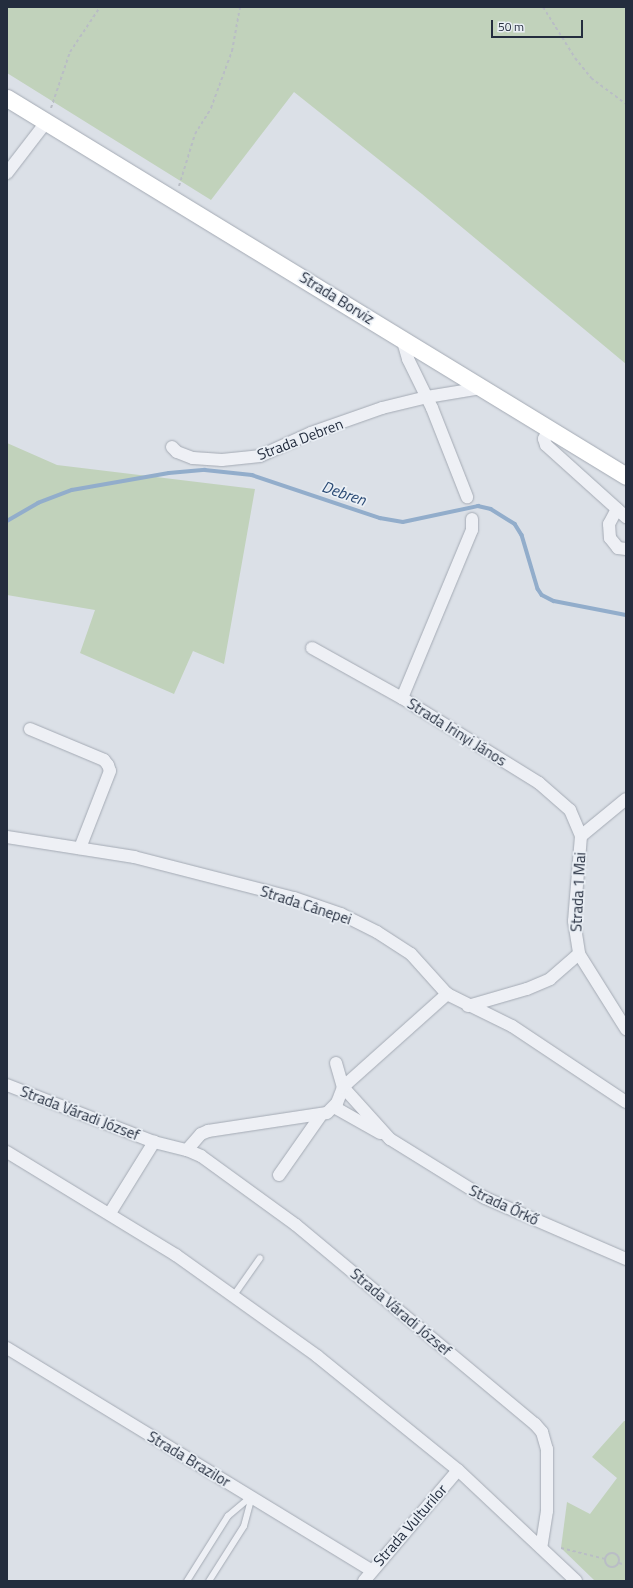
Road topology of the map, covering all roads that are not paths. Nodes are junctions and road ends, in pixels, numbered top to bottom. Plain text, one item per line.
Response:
1 (7, 98) edge
2 (47, 121) junction
3 (7, 173) edge
4 (402, 338) junction
5 (482, 388) junction
6 (427, 397) junction
7 (549, 429) junction
8 (172, 447) dead end
9 (626, 476) edge
10 (466, 497) dead end
11 (621, 513) edge
12 (472, 518) dead end
13 (626, 549) edge
14 (312, 648) dead end
15 (402, 698) junction
16 (30, 729) dead end
17 (626, 799) edge
18 (581, 836) junction
19 (7, 837) edge
20 (80, 848) junction
21 (579, 954) junction
22 (447, 994) junction
23 (468, 1006) junction
24 (626, 1030) edge
25 (336, 1063) dead end
26 (7, 1085) edge
27 (343, 1087) junction
28 (626, 1102) edge
29 (334, 1107) junction
30 (321, 1115) junction
31 (390, 1139) junction
32 (154, 1142) junction
33 (187, 1150) junction
34 (7, 1152) edge
35 (279, 1175) dead end
36 (110, 1213) junction
37 (260, 1258) dead end
38 (626, 1259) edge
39 (234, 1295) junction
40 (7, 1348) edge
41 (458, 1470) junction
42 (252, 1496) junction
43 (541, 1548) junction
44 (371, 1570) junction
45 (187, 1581) edge
46 (209, 1581) edge
47 (364, 1581) edge
48 (576, 1581) edge

1 - 2 main road, Strada Borviz
2 - 3 street
2 - 4 main road, Strada Borviz
4 - 5 main road, Strada Borviz
4 - 6 street
5 - 6 street, Strada Debren
5 - 7 main road, Strada Borviz
6 - 8 street, Strada Debren
6 - 10 street
7 - 9 main road, Strada Borviz
7 - 11 street
11 - 13 street
12 - 15 street
14 - 15 street, Strada Irinyi János
15 - 18 street, Strada Irinyi János
16 - 20 street
17 - 18 street
18 - 21 street, Strada 1 Mai
19 - 20 street, Strada Cânepei
20 - 22 street, Strada Cânepei
21 - 23 street
21 - 24 street, Strada 1 Mai
22 - 23 street, Strada Cânepei
22 - 27 street
23 - 28 street, Strada Cânepei
25 - 27 street, Strada Őrkő
26 - 32 street, Strada Váradi József
27 - 29 street
27 - 31 street, Strada Őrkő
29 - 30 street
29 - 31 street, Strada Őrkő
30 - 33 street
30 - 35 street
31 - 38 street, Strada Őrkő
32 - 33 street, Strada Váradi József
32 - 36 street, Strada Váradi József
33 - 43 street, Strada Váradi József
34 - 36 street
36 - 39 street
37 - 39 lane
39 - 41 street
40 - 42 street, Strada Brazilor
41 - 43 street
41 - 44 street, Strada Vulturilor
42 - 44 street, Strada Brazilor
42 - 45 lane
42 - 46 lane
43 - 48 street
44 - 47 street, Strada Vulturilor

